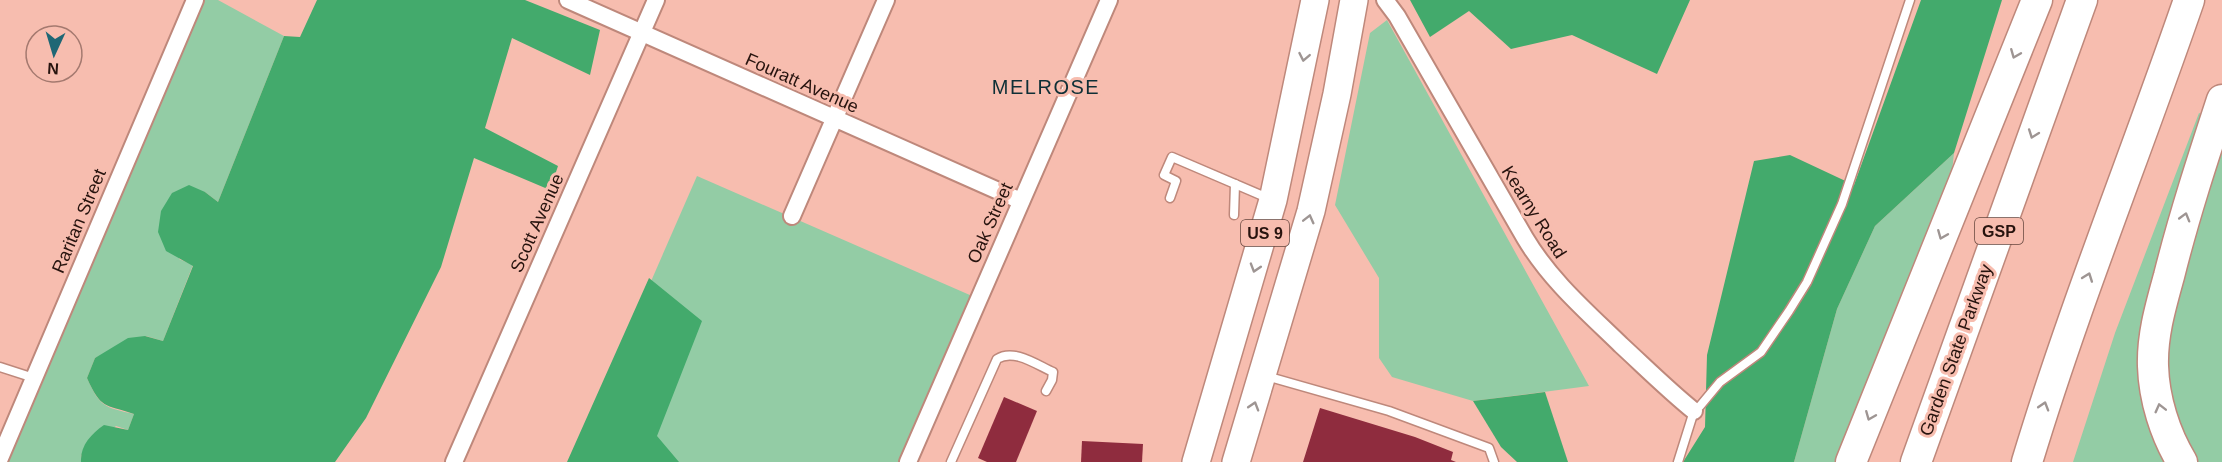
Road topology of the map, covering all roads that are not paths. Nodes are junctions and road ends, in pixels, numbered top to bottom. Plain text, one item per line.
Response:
1 (195, 0) edge
2 (568, 0) edge
3 (656, 0) edge
4 (886, 0) edge
5 (1109, 0) edge
6 (1316, 0) edge
7 (1354, 0) edge
8 (1384, 0) edge
9 (1910, 0) edge
10 (2037, 0) edge
11 (2082, 0) edge
12 (2189, 0) edge
13 (2203, 0) edge
14 (641, 34) junction
15 (2158, 90) junction
16 (2222, 100) edge
17 (834, 119) junction
18 (1235, 184) junction
19 (1170, 198) dead end
20 (1274, 200) junction
21 (1021, 201) junction
22 (1234, 215) dead end
23 (792, 216) dead end
24 (0, 367) edge
25 (1263, 375) junction
26 (34, 378) junction
27 (1046, 391) dead end
28 (1694, 411) junction
29 (0, 458) edge
30 (454, 462) edge
31 (908, 462) edge
32 (951, 462) edge
33 (1196, 462) edge
34 (1236, 462) edge
35 (1494, 462) edge
36 (1677, 462) edge
37 (1851, 462) edge
38 (1916, 462) edge
39 (2027, 462) edge
40 (2182, 462) edge

1 - 26 street, Raritan Street
2 - 14 street, Fouratt Avenue
3 - 14 street, Scott Avenue
4 - 17 street
5 - 21 street, Oak Street
6 -> 20 highway, US 9
25 -> 7 highway, US 9
8 - 28 street, Kearny Road
9 - 28 lane
10 -> 37 highway
11 -> 38 highway, Garden State Parkway / GSP
12 - 15 highway
13 - 15 highway
14 - 17 street, Fouratt Avenue
14 - 30 street, Scott Avenue
39 -> 15 highway
40 -> 16 highway
17 - 21 street, Fouratt Avenue
17 - 23 street
18 - 19 lane
18 - 20 lane
18 - 22 lane
20 -> 33 highway, US 9
21 - 31 street, Oak Street
24 - 26 lane
34 -> 25 highway, US 9
25 - 35 lane
26 - 29 street, Raritan Street
27 - 32 lane
28 - 36 lane

